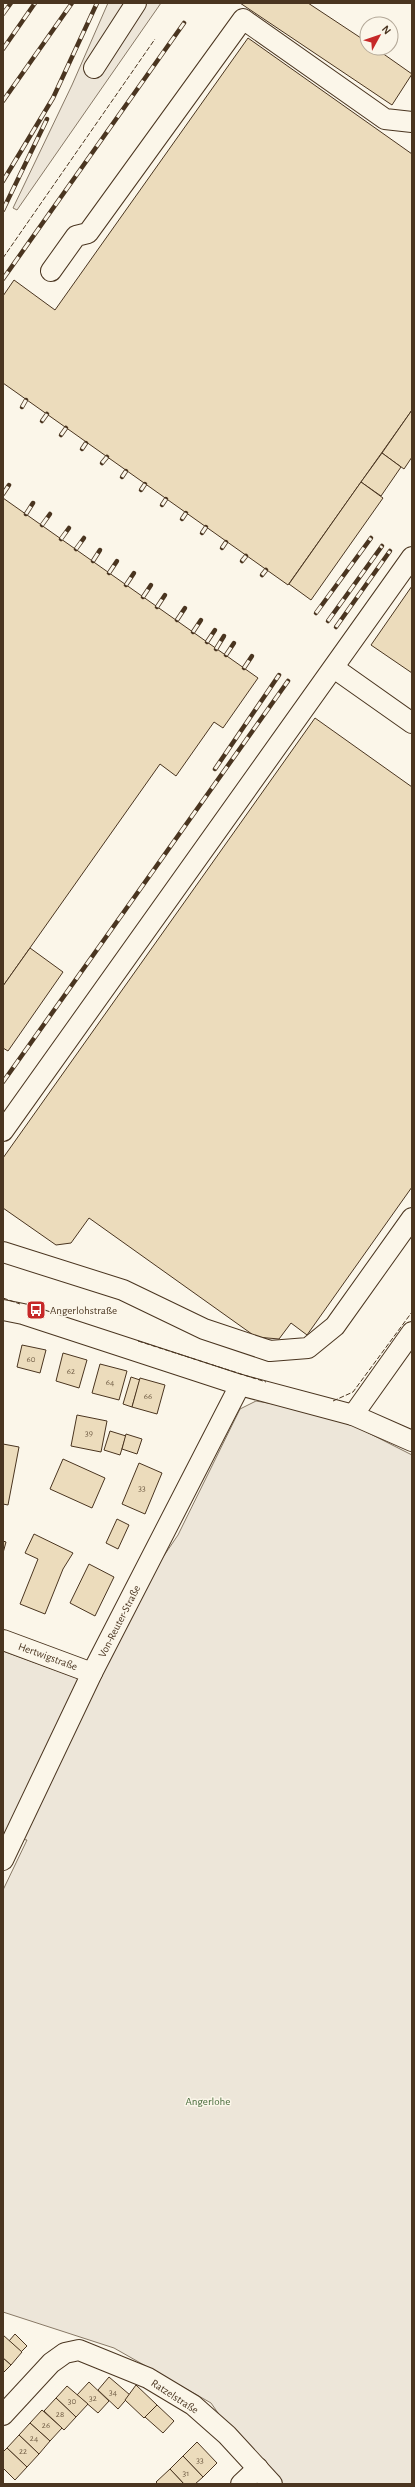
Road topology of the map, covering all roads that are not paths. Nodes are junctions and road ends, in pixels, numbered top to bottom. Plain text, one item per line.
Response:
1 (136, 3) edge
2 (94, 68) dead end
3 (412, 121) edge
4 (51, 272) dead end
5 (412, 557) edge
6 (334, 668) junction
7 (412, 723) edge
8 (3, 1130) edge
9 (412, 1218) edge
10 (3, 1252) edge
11 (3, 1310) edge
12 (412, 1332) edge
13 (240, 1385) junction
14 (353, 1414) junction
15 (412, 1441) edge
16 (3, 1640) edge
17 (92, 1673) junction
18 (6, 1848) edge
19 (3, 2415) edge
20 (258, 2468) junction
21 (241, 2484) edge
22 (272, 2484) edge

1 - 2 street
3 - 4 street
5 - 6 street
6 - 7 street
6 - 8 street
9 - 10 street
11 - 13 street
12 - 14 street
13 - 14 street
13 - 17 street, Von-Reuter-Straße
14 - 15 street
16 - 17 street, Hertwigstraße
17 - 18 street, Von-Reuter-Straße
19 - 20 street, Ratzelstraße
20 - 21 street
20 - 22 street, Ratzelstraße

